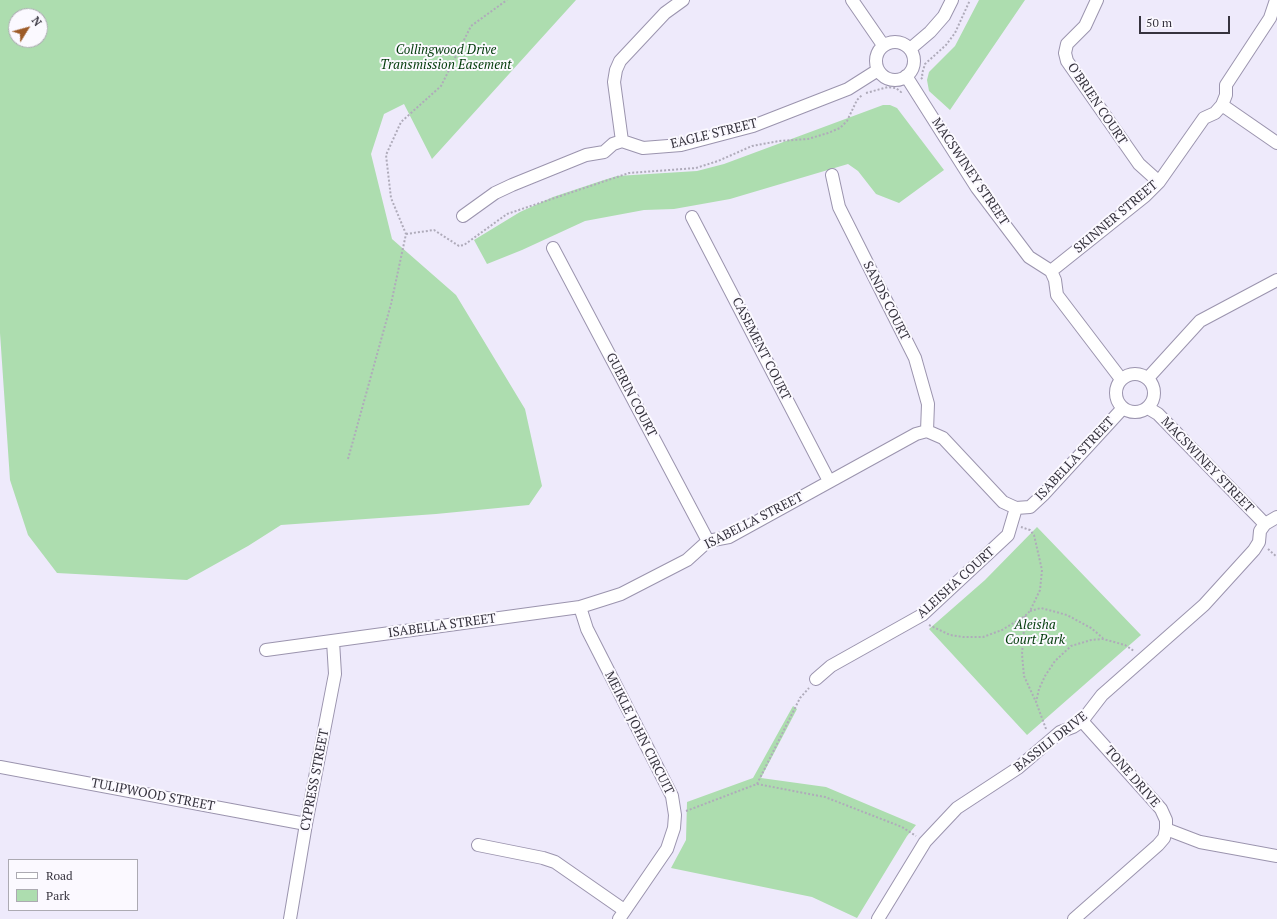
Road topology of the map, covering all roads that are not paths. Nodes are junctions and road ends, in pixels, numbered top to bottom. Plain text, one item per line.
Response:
1 (684, 0) edge
2 (852, 0) edge
3 (952, 0) edge
4 (1097, 0) edge
5 (1276, 0) edge
6 (884, 45) junction
7 (910, 48) junction
8 (878, 70) junction
9 (906, 76) junction
10 (1222, 105) junction
11 (622, 142) junction
12 (1277, 144) edge
13 (832, 175) dead end
14 (1159, 182) junction
15 (463, 216) dead end
16 (692, 217) dead end
17 (553, 248) dead end
18 (1051, 271) junction
19 (1277, 280) edge
20 (1148, 378) junction
21 (1121, 379) junction
22 (1123, 408) junction
23 (1148, 408) junction
24 (927, 431) junction
25 (829, 481) junction
26 (1016, 508) junction
27 (1277, 516) edge
28 (1265, 524) junction
29 (708, 541) junction
30 (580, 607) junction
31 (333, 641) junction
32 (266, 650) dead end
33 (816, 679) road end
34 (1082, 721) junction
35 (0, 767) edge
36 (306, 824) junction
37 (1166, 828) junction
38 (478, 845) dead end
39 (1277, 856) edge
40 (622, 915) edge
41 (290, 919) edge
42 (878, 919) edge
43 (1074, 919) edge

1 - 11 street
2 - 6 street
3 - 7 street
4 - 14 street, O'BRIEN COURT
5 - 10 street
6 - 7 street
6 - 8 street
7 - 9 street
8 - 9 street
8 - 11 street, EAGLE STREET
9 - 18 street, MACSWINEY STREET
10 - 12 street
10 - 14 street, SKINNER STREET
11 - 15 street
13 - 24 street, SANDS COURT
14 - 18 street, SKINNER STREET
16 - 25 street, CASEMENT COURT
17 - 29 street, GUERIN COURT
18 - 21 street
19 - 20 street
20 - 21 street
20 - 23 street
21 - 22 street
22 - 23 street
22 - 26 street, ISABELLA STREET
23 - 28 street, MACSWINEY STREET
24 - 25 street, ISABELLA STREET
24 - 26 street
25 - 29 street, ISABELLA STREET
26 - 33 street, ALEISHA COURT
27 - 28 street
28 - 34 street, BASSILI DRIVE
29 - 30 street, ISABELLA STREET
30 - 31 street, ISABELLA STREET
30 - 40 street, MEIKLE JOHN CIRCUIT
31 - 32 street, ISABELLA STREET
31 - 36 street, CYPRESS STREET
34 - 37 street, TONE DRIVE
34 - 42 street, BASSILI DRIVE
35 - 36 street, TULIPWOOD STREET
36 - 41 street, CYPRESS STREET
37 - 39 street
37 - 43 street
38 - 40 street

